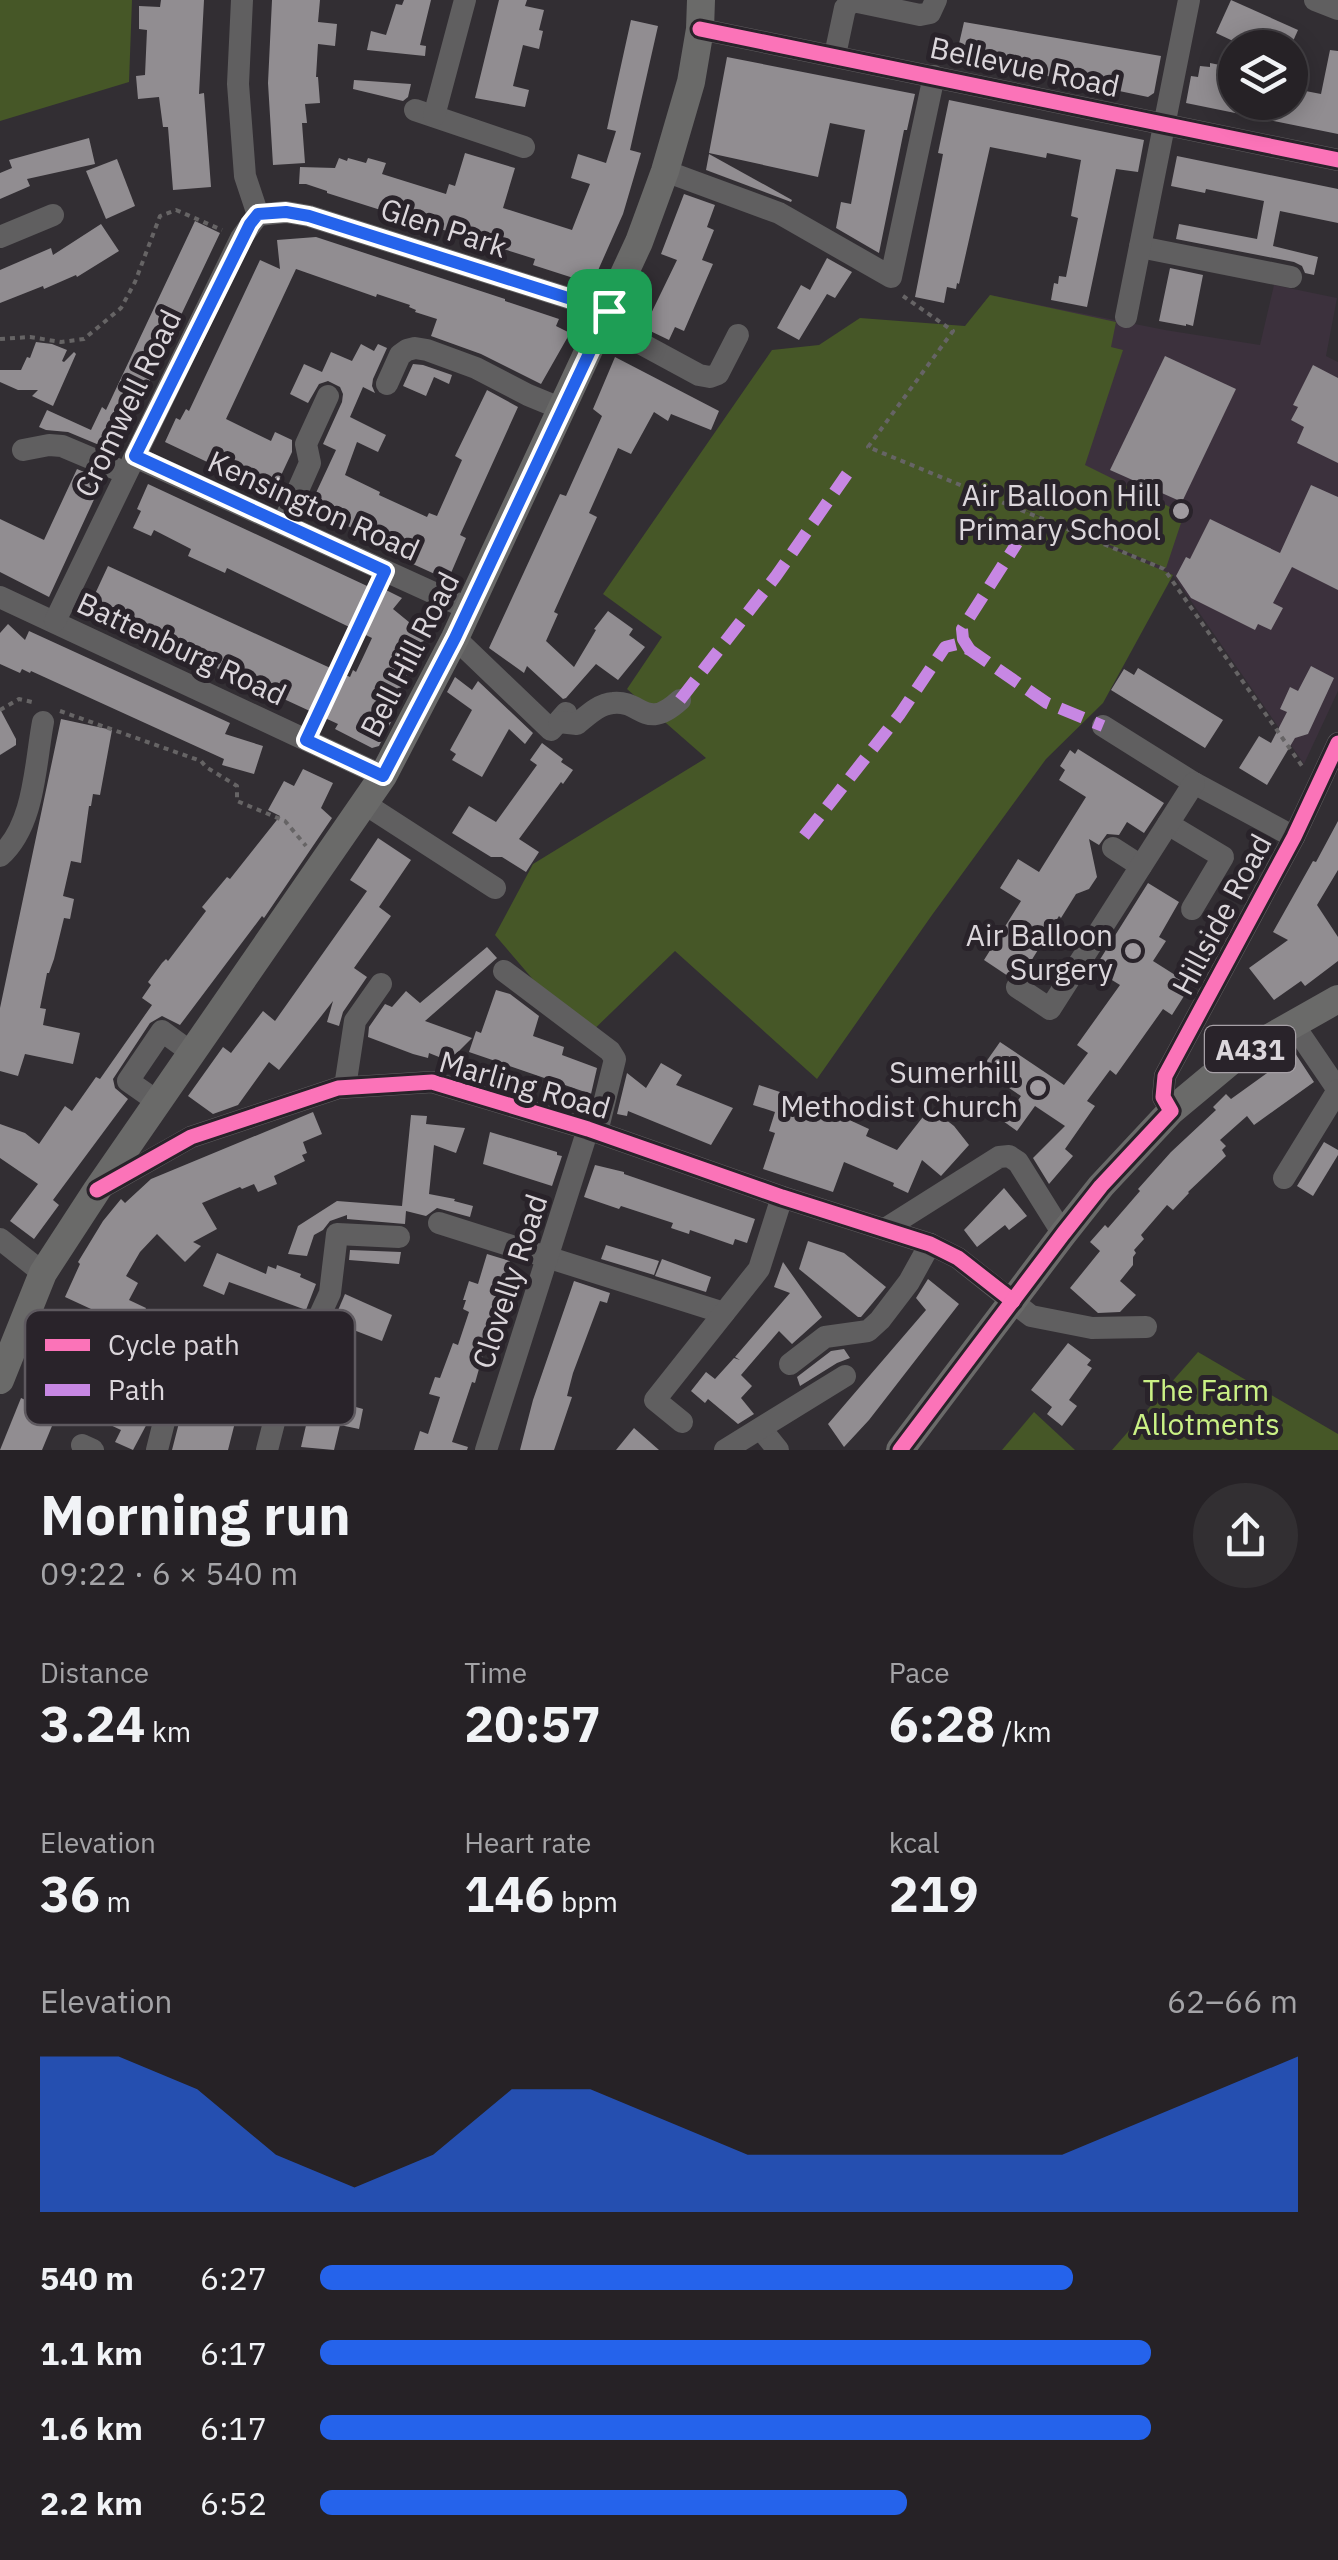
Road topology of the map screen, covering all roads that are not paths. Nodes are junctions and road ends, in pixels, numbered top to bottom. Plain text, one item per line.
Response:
1 (242, 0) edge
2 (465, 0) edge
3 (701, 0) edge
4 (936, 0) edge
5 (1189, 0) edge
6 (1315, 0) edge
7 (1338, 9) edge
8 (700, 29) junction
9 (835, 55) junction
10 (934, 76) junction
11 (1166, 123) junction
12 (524, 147) dead end
13 (1338, 160) edge
14 (665, 171) junction
15 (258, 214) junction
16 (53, 215) dead end
17 (0, 238) edge
18 (1140, 247) junction
19 (1291, 277) dead end
20 (606, 317) junction
21 (1126, 317) dead end
22 (738, 335) dead end
23 (387, 384) dead end
24 (328, 396) dead end
25 (562, 409) junction
26 (21, 452) dead end
27 (131, 465) junction
28 (283, 524) junction
29 (4, 600) edge
30 (469, 609) junction
31 (55, 621) junction
32 (455, 638) junction
33 (680, 700) dead end
34 (45, 712) road end
35 (1103, 726) dead end
36 (1338, 743) edge
37 (383, 776) junction
38 (1194, 783) junction
39 (365, 804) junction
40 (1168, 824) junction
41 (1294, 837) junction
42 (1113, 848) dead end
43 (0, 856) edge
44 (1141, 866) junction
45 (495, 888) dead end
46 (1192, 909) dead end
47 (504, 971) dead end
48 (382, 984) dead end
49 (1017, 987) dead end
50 (1338, 999) edge
51 (1293, 1024) junction
52 (345, 1088) junction
53 (1338, 1090) edge
54 (1171, 1111) junction
55 (593, 1131) junction
56 (1284, 1178) dead end
57 (98, 1190) junction
58 (782, 1196) junction
59 (439, 1223) dead end
60 (885, 1229) junction
61 (1062, 1234) junction
62 (399, 1237) dead end
63 (0, 1239) edge
64 (930, 1244) junction
65 (549, 1257) junction
66 (43, 1273) junction
67 (1013, 1300) junction
68 (28, 1310) edge
69 (322, 1310) edge
70 (724, 1313) junction
71 (25, 1318) edge
72 (1146, 1326) dead end
73 (790, 1364) dead end
74 (845, 1376) dead end
75 (0, 1380) edge
76 (682, 1422) dead end
77 (163, 1425) edge
78 (276, 1425) edge
79 (761, 1430) junction
80 (157, 1450) edge
81 (267, 1450) edge
82 (486, 1450) edge
83 (725, 1450) edge
84 (778, 1450) edge
85 (900, 1450) edge

1 - 15 street
2 - 12 street
3 - 8 main road, Bell Hill Road
4 - 9 street
5 - 11 street
6 - 7 street
8 - 9 street, Bellevue Road
8 - 14 main road, Bell Hill Road
9 - 10 street, Bellevue Road
10 - 11 street, Bellevue Road
10 - 14 street
11 - 13 street, Bellevue Road
11 - 18 street
14 - 20 main road, Bell Hill Road
15 - 20 street, Glen Park
15 - 27 street, Cromwell Road
16 - 17 street
18 - 19 street
18 - 21 street
20 - 22 street, Glen Park
20 - 25 main road, Bell Hill Road
23 - 25 street
24 - 28 street
25 - 30 main road, Bell Hill Road
26 - 27 street, Kensington Road
27 - 28 street, Kensington Road
27 - 31 street, Cromwell Road
28 - 30 street, Kensington Road
29 - 31 street, Battenburg Road
30 - 32 main road, Bell Hill Road
31 - 37 street, Battenburg Road
32 - 33 street
32 - 37 main road, Bell Hill Road
34 - 43 street
35 - 38 street
36 - 41 street, Hillside Road
37 - 39 main road, Bell Hill Road
38 - 40 street
38 - 41 street
39 - 45 street
39 - 57 main road, Bell Hill Road
40 - 44 street
40 - 46 street
41 - 54 street, Hillside Road
42 - 44 street
44 - 49 street
47 - 55 street, Clovelly Road
48 - 52 street
50 - 51 main road, A431
51 - 53 street
51 - 54 main road, A431
52 - 55 street, Marling Road
52 - 57 street, Marling Road
53 - 56 street
54 - 61 main road, A431
55 - 58 street, Marling Road
55 - 65 street, Clovelly Road
57 - 66 main road, Bell Hill Road
58 - 60 street, Marling Road
58 - 70 street
59 - 65 street
60 - 61 street
60 - 64 street, Marling Road
61 - 67 main road, A431
62 - 69 street
63 - 66 street
64 - 67 street, Marling Road
64 - 73 street
65 - 70 street
65 - 82 street, Clovelly Road
66 - 68 main road, Bell Hill Road
67 - 72 street, Marling Road
67 - 85 main road, A431
70 - 76 street
71 - 75 main road, Bell Hill Road
74 - 79 street
77 - 80 street
78 - 81 street
79 - 83 street
79 - 84 street

